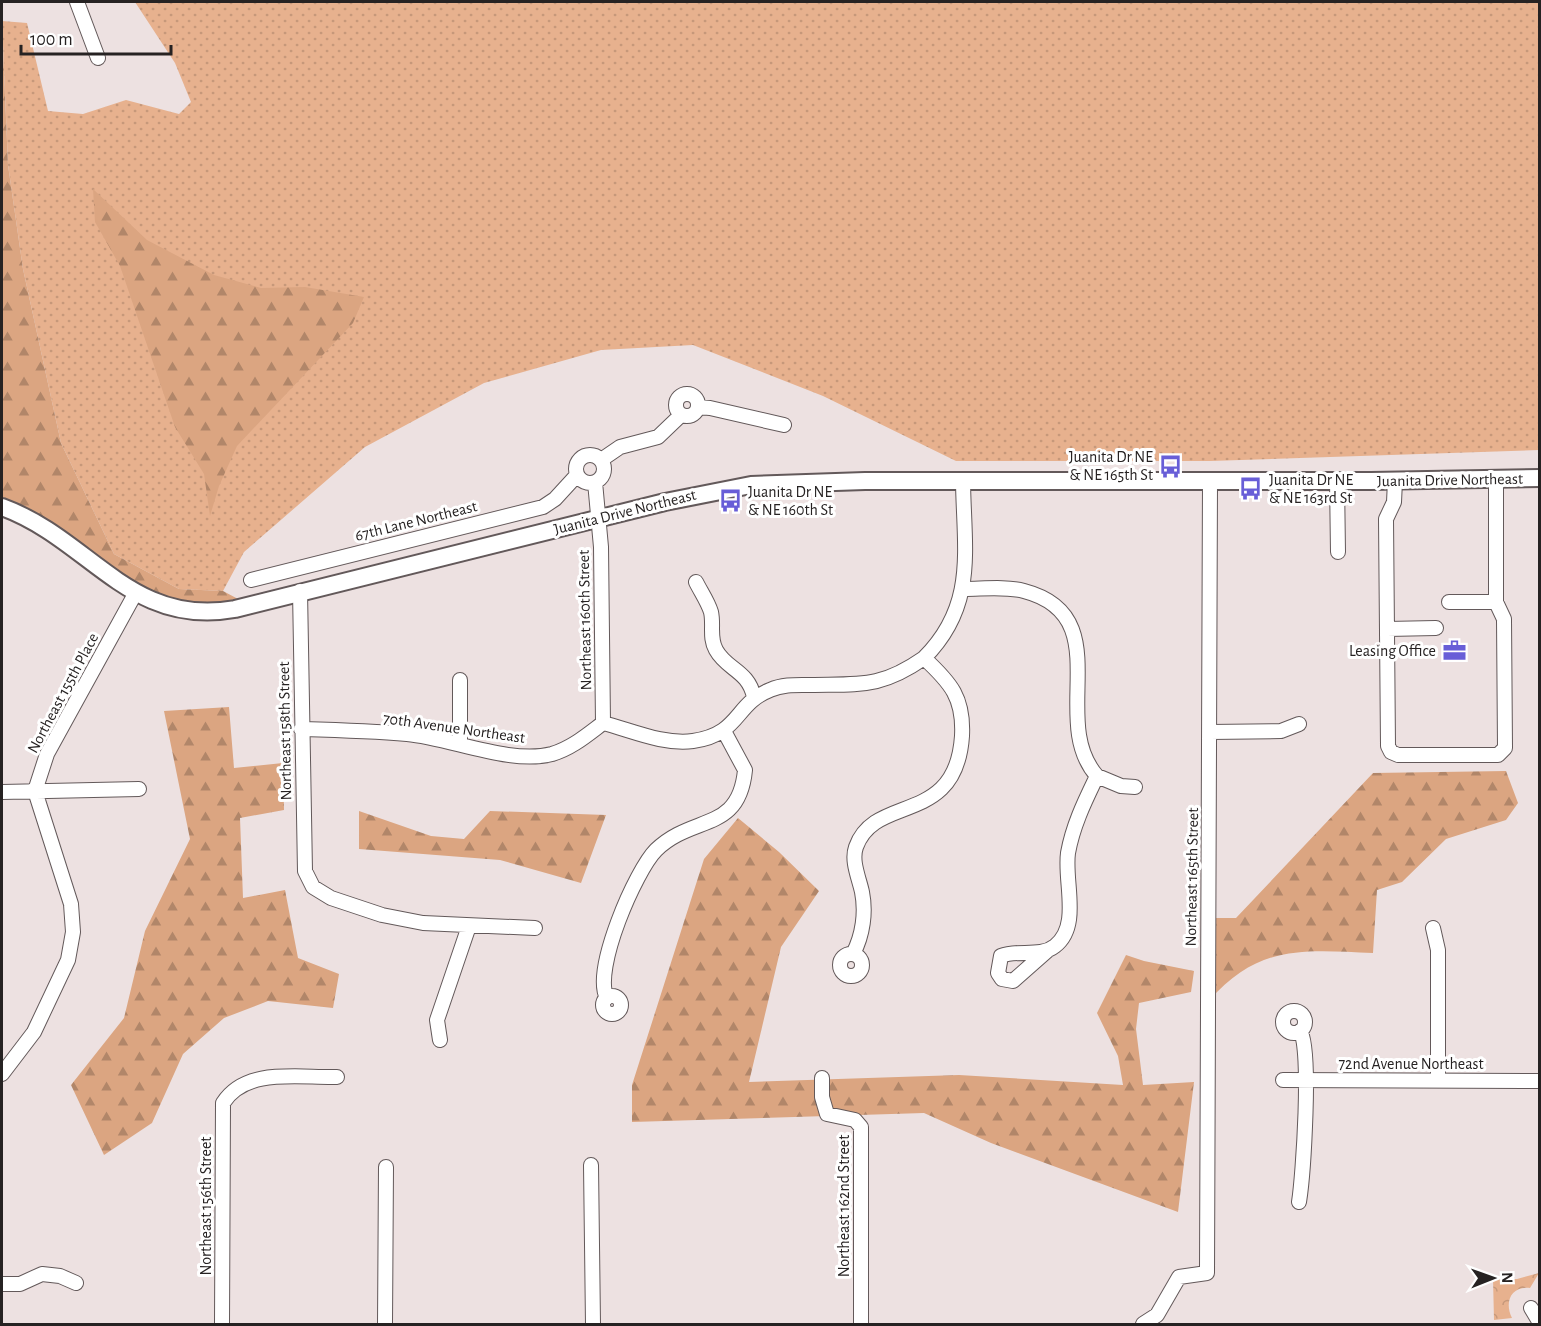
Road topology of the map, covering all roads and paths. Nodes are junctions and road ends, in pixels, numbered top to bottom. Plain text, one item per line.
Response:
1 (77, 2) edge
2 (99, 58) dead end
3 (784, 425) dead end
4 (601, 460) junction
5 (577, 475) junction
6 (1539, 478) edge
7 (1496, 480) junction
8 (1337, 481) junction
9 (1395, 481) junction
10 (595, 482) junction
11 (963, 482) junction
12 (1210, 482) junction
13 (2, 507) edge
14 (599, 518) junction
15 (1338, 552) dead end
16 (252, 580) dead end
17 (696, 582) dead end
18 (964, 588) junction
19 (300, 591) junction
20 (135, 594) junction
21 (1449, 602) dead end
22 (1496, 602) junction
23 (1436, 628) dead end
24 (1387, 629) junction
25 (924, 658) junction
26 (460, 680) dead end
27 (753, 697) junction
28 (603, 723) junction
29 (1299, 724) dead end
30 (301, 729) junction
31 (724, 731) junction
32 (1210, 732) junction
33 (460, 743) junction
34 (1097, 776) junction
35 (1135, 787) dead end
36 (139, 789) dead end
37 (35, 791) junction
38 (2, 792) edge
39 (469, 926) junction
40 (535, 928) dead end
41 (1433, 928) dead end
42 (1047, 951) dead end
43 (854, 954) dead end
44 (607, 998) dead end
45 (1300, 1031) dead end
46 (440, 1040) dead end
47 (2, 1074) edge
48 (337, 1077) dead end
49 (822, 1078) dead end
50 (1283, 1080) dead end
51 (1305, 1080) junction
52 (1438, 1081) junction
53 (1539, 1081) edge
54 (591, 1165) dead end
55 (386, 1167) dead end
56 (1299, 1202) dead end
57 (76, 1283) dead end
58 (2, 1284) edge
59 (1531, 1308) dead end
60 (1539, 1323) edge
61 (222, 1324) edge
62 (385, 1324) edge
63 (593, 1324) edge
64 (861, 1324) edge
65 (1143, 1324) edge

1 - 2 street
3 - 4 street, 67th Lane Northeast
4 - 5 street, 67th Lane Northeast
4 - 10 street
5 - 10 street
5 - 16 street, 67th Lane Northeast
6 - 7 main road, Juanita Drive Northeast
7 - 9 main road, Juanita Drive Northeast
7 - 22 street
8 - 9 main road, Juanita Drive Northeast
8 - 12 main road, Juanita Drive Northeast
8 - 15 street
9 - 24 street
10 - 14 street, Northeast 160th Street
11 - 12 main road, Juanita Drive Northeast
11 - 14 main road, Juanita Drive Northeast
11 - 18 street
12 - 32 street, Northeast 165th Street
13 - 20 main road, Juanita Drive Northeast
14 - 19 main road, Juanita Drive Northeast
14 - 28 street, Northeast 160th Street
17 - 27 street
18 - 25 street
18 - 34 street
19 - 20 main road, Juanita Drive Northeast
19 - 30 street, Northeast 158th Street
20 - 37 street, Northeast 155th Place
21 - 22 street
22 - 24 street
23 - 24 street
25 - 27 street
25 - 43 street
26 - 33 street
27 - 31 street
28 - 31 street
28 - 33 street, 70th Avenue Northeast
29 - 32 street
30 - 33 street, 70th Avenue Northeast
30 - 39 street, Northeast 158th Street
31 - 44 street
32 - 65 street, Northeast 165th Street
34 - 35 street
34 - 42 street
36 - 37 street
37 - 38 street
37 - 47 street
39 - 40 street
39 - 46 street
41 - 52 street
45 - 51 street
48 - 61 street, Northeast 156th Street
49 - 64 street, Northeast 162nd Street
50 - 51 street, 72nd Avenue Northeast
51 - 52 street, 72nd Avenue Northeast
51 - 56 street
52 - 53 street, 72nd Avenue Northeast
54 - 63 street
55 - 62 street
57 - 58 street
59 - 60 street

